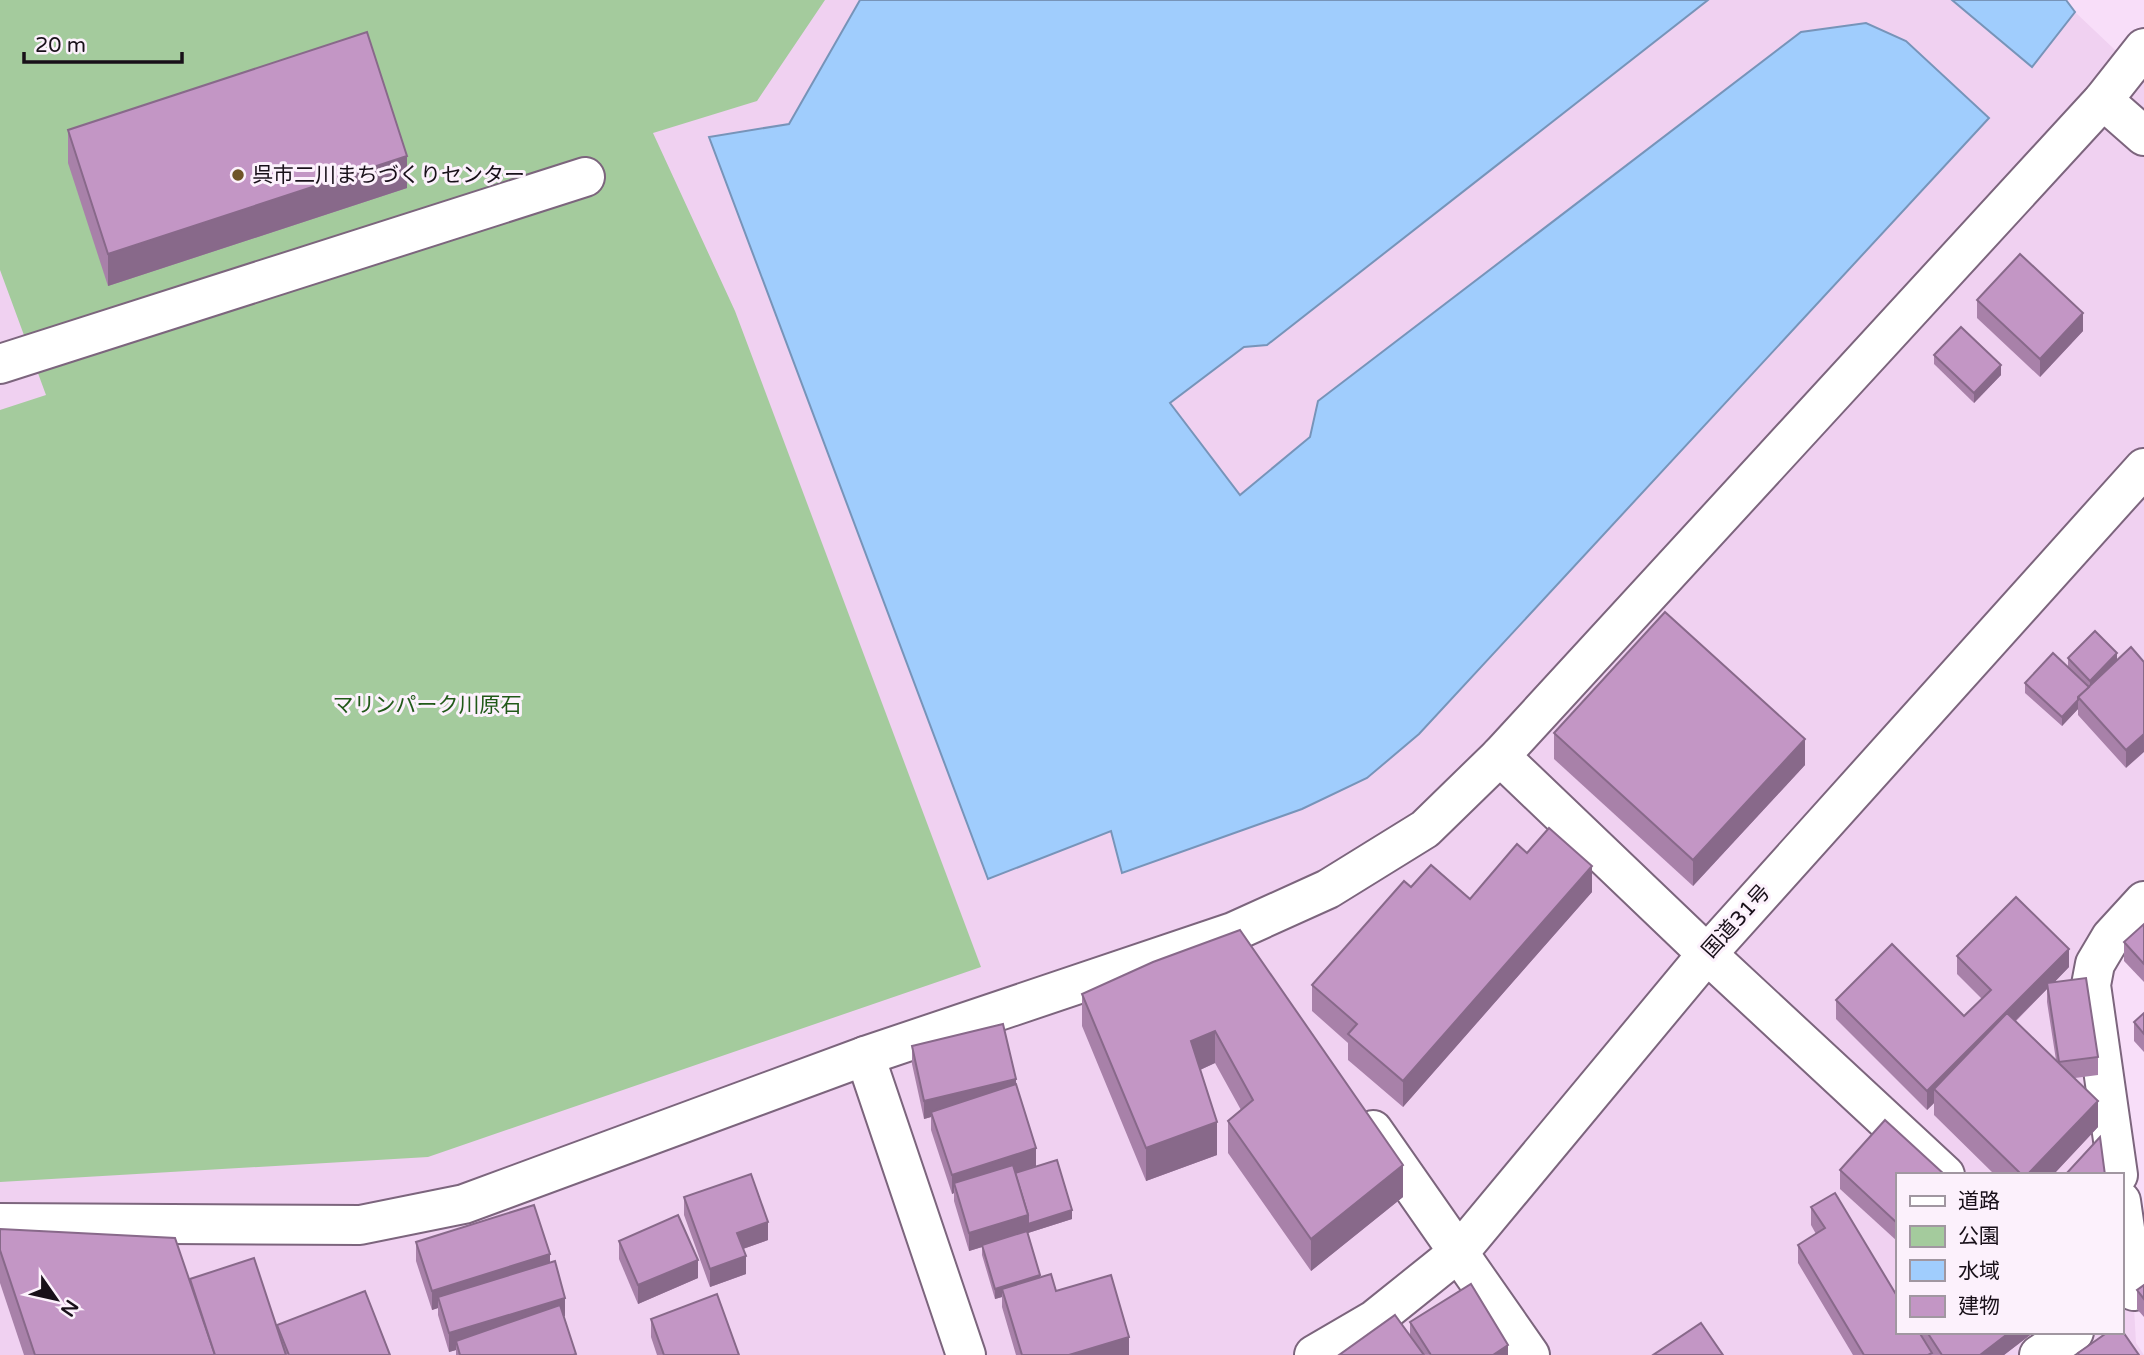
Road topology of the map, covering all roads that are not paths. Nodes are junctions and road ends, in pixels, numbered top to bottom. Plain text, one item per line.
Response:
1 (2144, 48) edge
2 (2103, 100) junction
3 (2144, 136) edge
4 (585, 177) dead end
5 (0, 364) edge
6 (2144, 468) edge
7 (1500, 756) junction
8 (2144, 901) edge
9 (1707, 954) junction
10 (865, 1056) junction
11 (1354, 1103) edge
12 (1943, 1173) edge
13 (2118, 1173) edge
14 (2123, 1216) edge
15 (0, 1223) edge
16 (1460, 1251) junction
17 (2133, 1290) edge
18 (2071, 1334) edge
19 (965, 1355) edge
20 (1314, 1355) edge
21 (1530, 1355) edge
22 (2039, 1355) edge

1 - 2 main road
2 - 3 main road
2 - 7 main road
4 - 5 main road
6 - 9 main road, 国道31号
7 - 9 main road
7 - 10 main road
8 - 13 main road
9 - 12 main road
9 - 16 main road, 国道31号
10 - 15 main road
10 - 19 main road
11 - 16 main road
14 - 17 main road
16 - 20 main road, 国道31号
16 - 21 main road
18 - 22 main road

